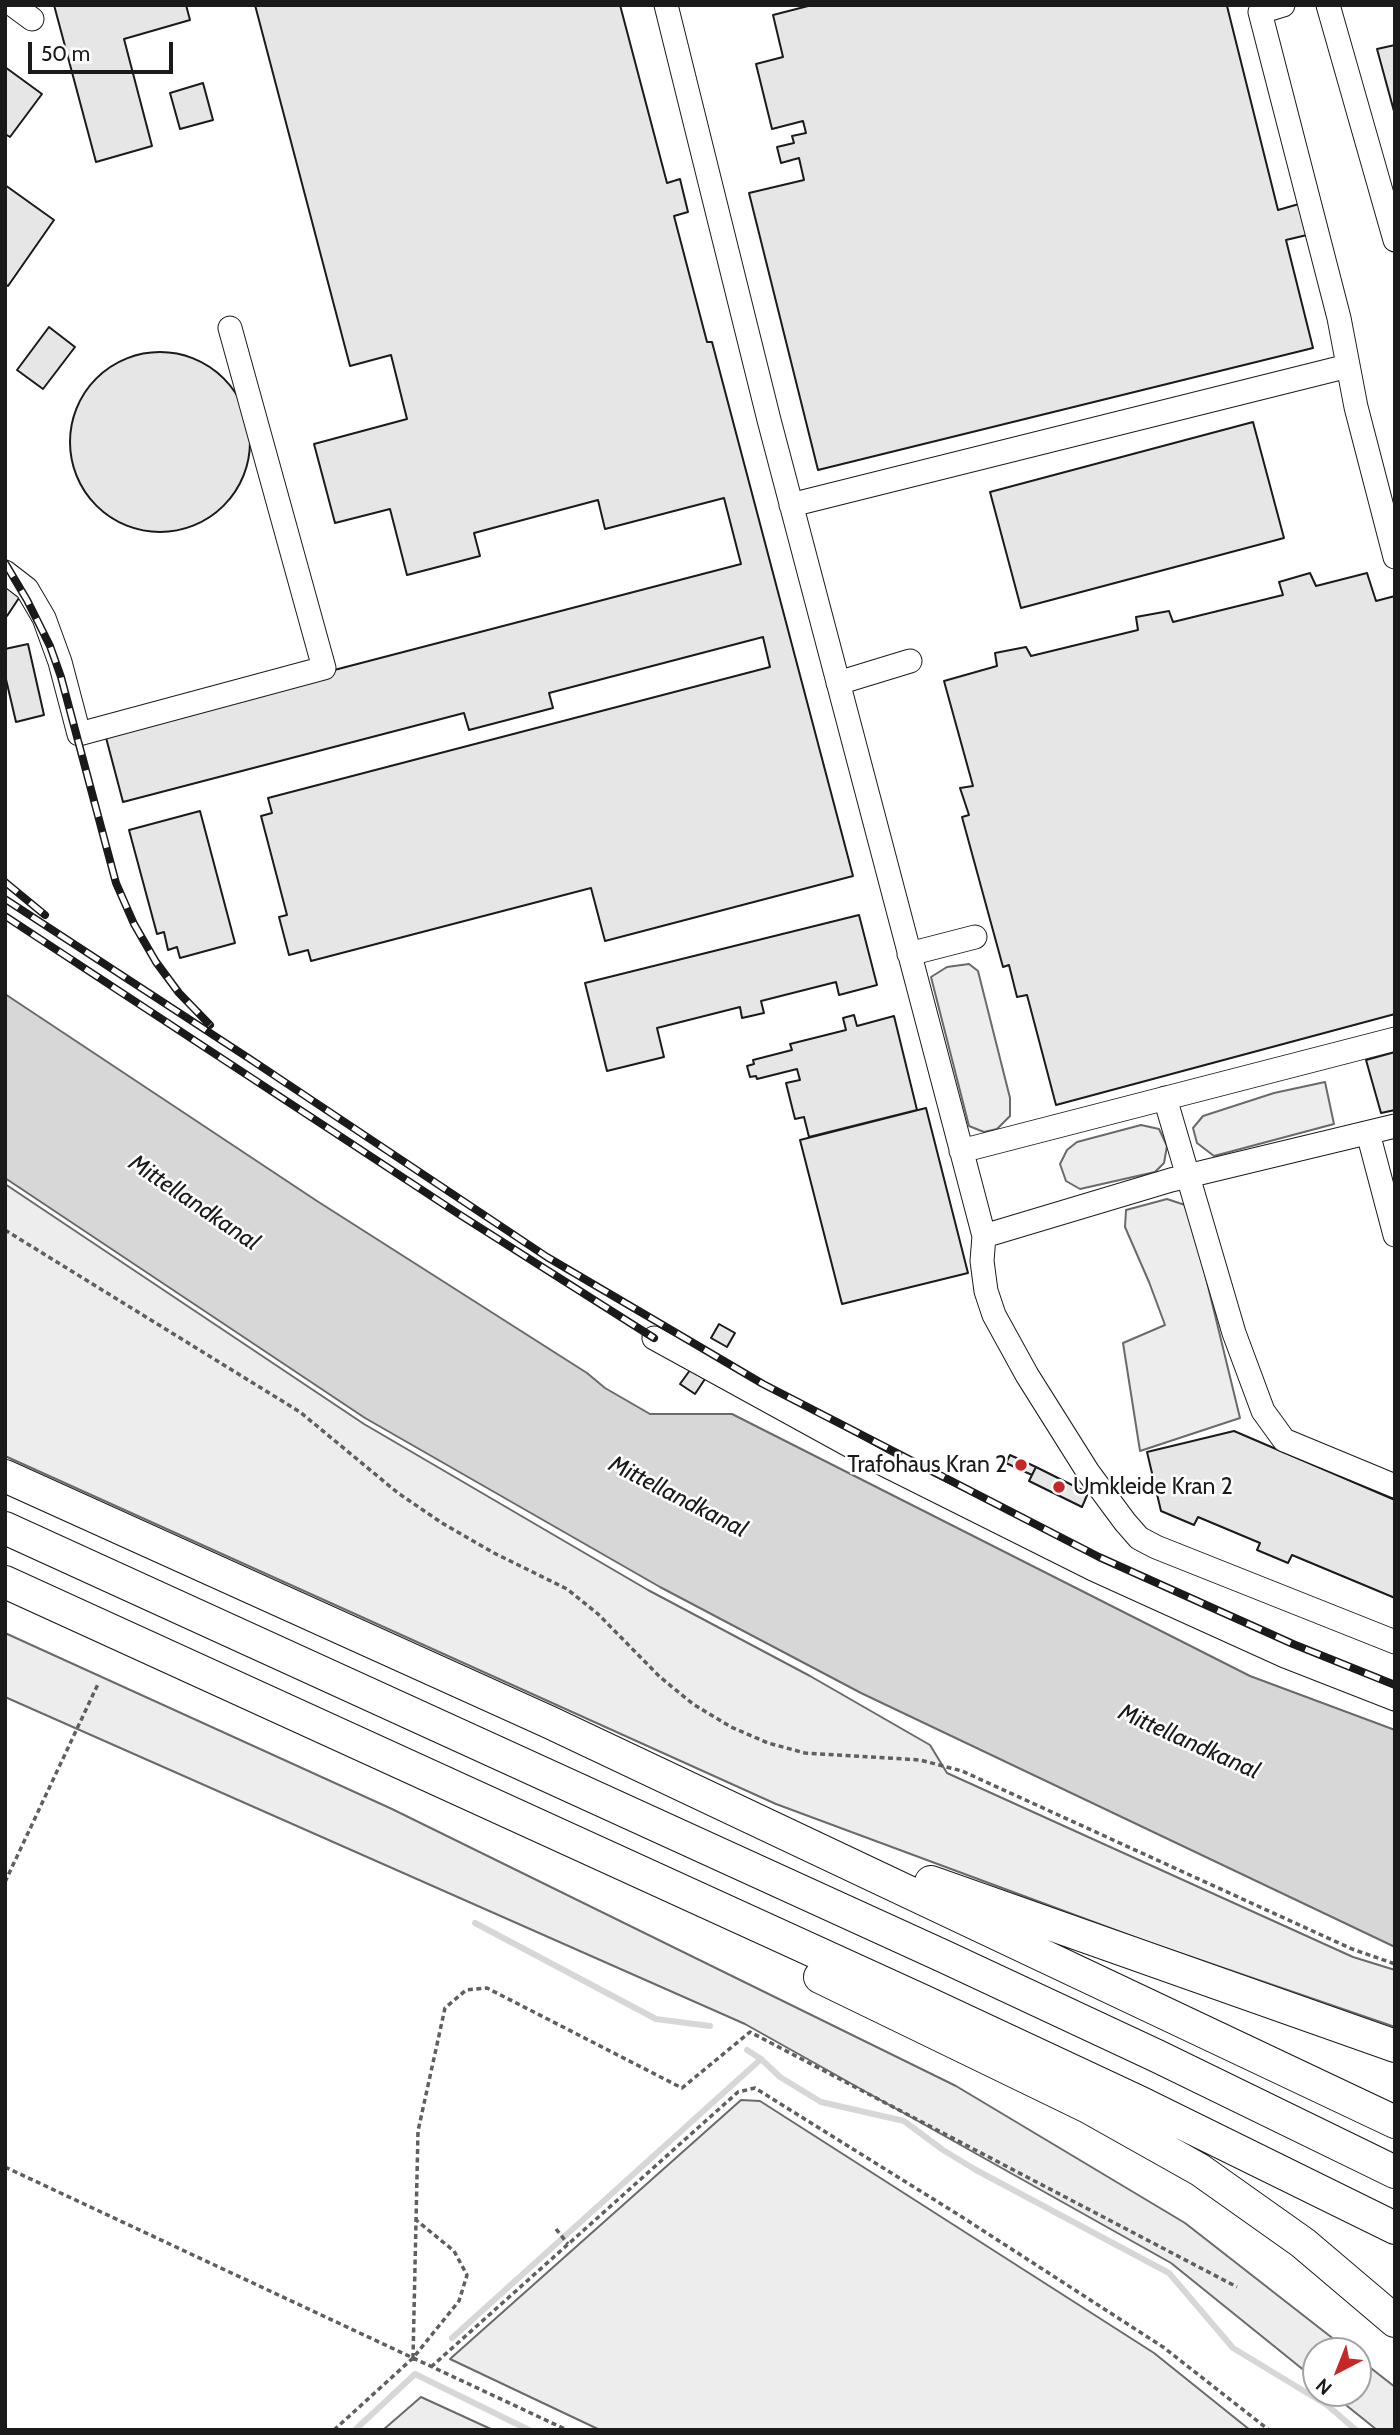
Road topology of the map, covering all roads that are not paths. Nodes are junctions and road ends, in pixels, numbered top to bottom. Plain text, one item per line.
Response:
1 (13, 5) edge
2 (666, 5) edge
3 (1283, 5) edge
4 (1328, 5) edge
5 (32, 19) dead end
6 (1395, 240) edge
7 (230, 328) dead end
8 (1348, 366) junction
9 (792, 505) junction
10 (1390, 524) edge
11 (1395, 557) edge
12 (5, 572) edge
13 (910, 661) dead end
14 (838, 682) junction
15 (975, 937) dead end
16 (909, 954) junction
17 (1395, 1039) edge
18 (1165, 1098) junction
19 (1395, 1126) edge
20 (1368, 1133) junction
21 (961, 1151) junction
22 (1187, 1177) junction
23 (1395, 1235) edge
24 (984, 1236) junction
25 (654, 1338) dead end
26 (5, 1476) edge
27 (1395, 1486) edge
28 (5, 1528) edge
29 (5, 1582) edge
30 (1395, 1642) edge
31 (1395, 1699) edge
32 (549, 1722) junction
33 (526, 1819) junction
34 (1395, 2046) edge
35 (1395, 2122) edge
36 (1395, 2172) edge
37 (1395, 2228) edge
38 (1395, 2321) edge

1 - 5 lane
2 - 9 lane
3 - 8 lane
4 - 6 lane
7 - 12 lane
8 - 9 lane
8 - 10 lane
9 - 14 lane
10 - 11 lane
13 - 14 lane
14 - 16 lane
15 - 16 lane
16 - 21 lane
17 - 18 lane
18 - 21 lane
18 - 22 lane
19 - 20 lane
20 - 22 lane
20 - 23 lane
21 - 24 lane
22 - 24 lane
22 - 27 lane
24 - 30 lane
25 - 31 lane
26 - 32 highway
28 - 36 highway
29 - 33 highway
32 - 34 highway
32 - 35 highway
33 - 37 highway
33 - 38 highway

